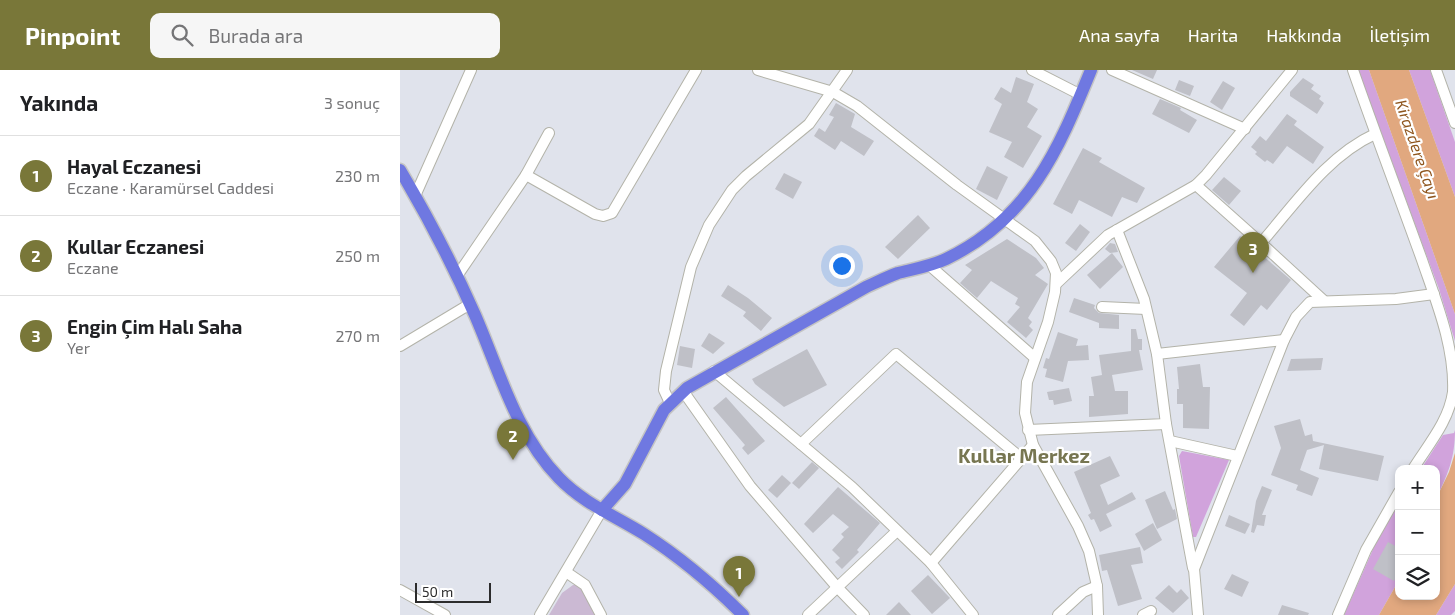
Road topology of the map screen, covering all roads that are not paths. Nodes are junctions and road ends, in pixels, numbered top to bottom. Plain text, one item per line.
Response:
1 (471, 70) edge
2 (696, 70) edge
3 (758, 70) edge
4 (847, 70) edge
5 (1032, 70) edge
6 (1091, 70) edge
7 (1112, 70) edge
8 (1292, 70) edge
9 (1353, 70) edge
10 (1436, 70) edge
11 (833, 92) junction
12 (1081, 95) junction
13 (1455, 123) edge
14 (1245, 129) junction
15 (549, 133) dead end
16 (1375, 134) junction
17 (400, 170) edge
18 (526, 176) junction
19 (1196, 185) junction
20 (415, 196) junction
21 (1005, 220) junction
22 (1117, 230) junction
23 (1261, 243) junction
24 (929, 264) junction
25 (457, 276) junction
26 (1056, 284) junction
27 (1434, 294) junction
28 (1323, 300) junction
29 (470, 304) junction
30 (1102, 307) dead end
31 (1146, 309) junction
32 (1284, 340) junction
33 (400, 346) edge
34 (1157, 354) junction
35 (1035, 358) junction
36 (714, 371) junction
37 (683, 391) junction
38 (670, 403) junction
39 (1166, 424) junction
40 (1028, 430) junction
41 (1170, 441) junction
42 (801, 444) junction
43 (1033, 445) junction
44 (1237, 456) junction
45 (1021, 458) junction
46 (1415, 465) edge
47 (1395, 499) edge
48 (602, 510) junction
49 (897, 531) junction
50 (931, 563) junction
51 (1194, 569) junction
52 (566, 572) junction
53 (1097, 586) junction
54 (837, 588) junction
55 (400, 590) edge
56 (445, 615) edge
57 (540, 615) edge
58 (600, 615) edge
59 (743, 615) edge
60 (808, 615) edge
61 (864, 615) edge
62 (973, 615) edge
63 (1058, 615) edge
64 (1098, 615) edge
65 (1198, 615) edge
66 (1338, 615) edge

1 - 20 street
2 - 18 street
3 - 11 street
4 - 11 street
5 - 12 street
6 - 12 main road
7 - 14 street
8 - 14 street
9 - 16 street
10 - 13 street
11 - 21 street
11 - 38 street
12 - 21 main road
14 - 19 street
15 - 18 street
16 - 23 street
16 - 27 street
17 - 20 main road
18 - 25 street
19 - 22 street
19 - 23 street
20 - 25 main road
21 - 24 main road
21 - 26 street
22 - 26 street
22 - 31 street
23 - 28 street
24 - 35 street
24 - 36 main road
25 - 29 main road
26 - 35 street
27 - 28 street
27 - 46 street
28 - 32 street
29 - 33 street
29 - 48 main road
30 - 31 street
31 - 34 street
32 - 34 street
32 - 44 street
34 - 39 street
35 - 40 street
36 - 37 main road
36 - 42 street
37 - 38 main road
37 - 54 street
38 - 48 main road
39 - 40 street
39 - 41 street
40 - 43 street
41 - 44 street
41 - 51 street
42 - 45 street
42 - 49 street
43 - 45 street
43 - 53 street
44 - 51 street
45 - 50 street
47 - 66 street
48 - 52 street
48 - 59 main road
49 - 50 street
49 - 54 street
50 - 62 street
51 - 65 street
52 - 57 street
52 - 58 street
53 - 63 street
53 - 64 street
54 - 60 street
54 - 61 street
55 - 56 street

